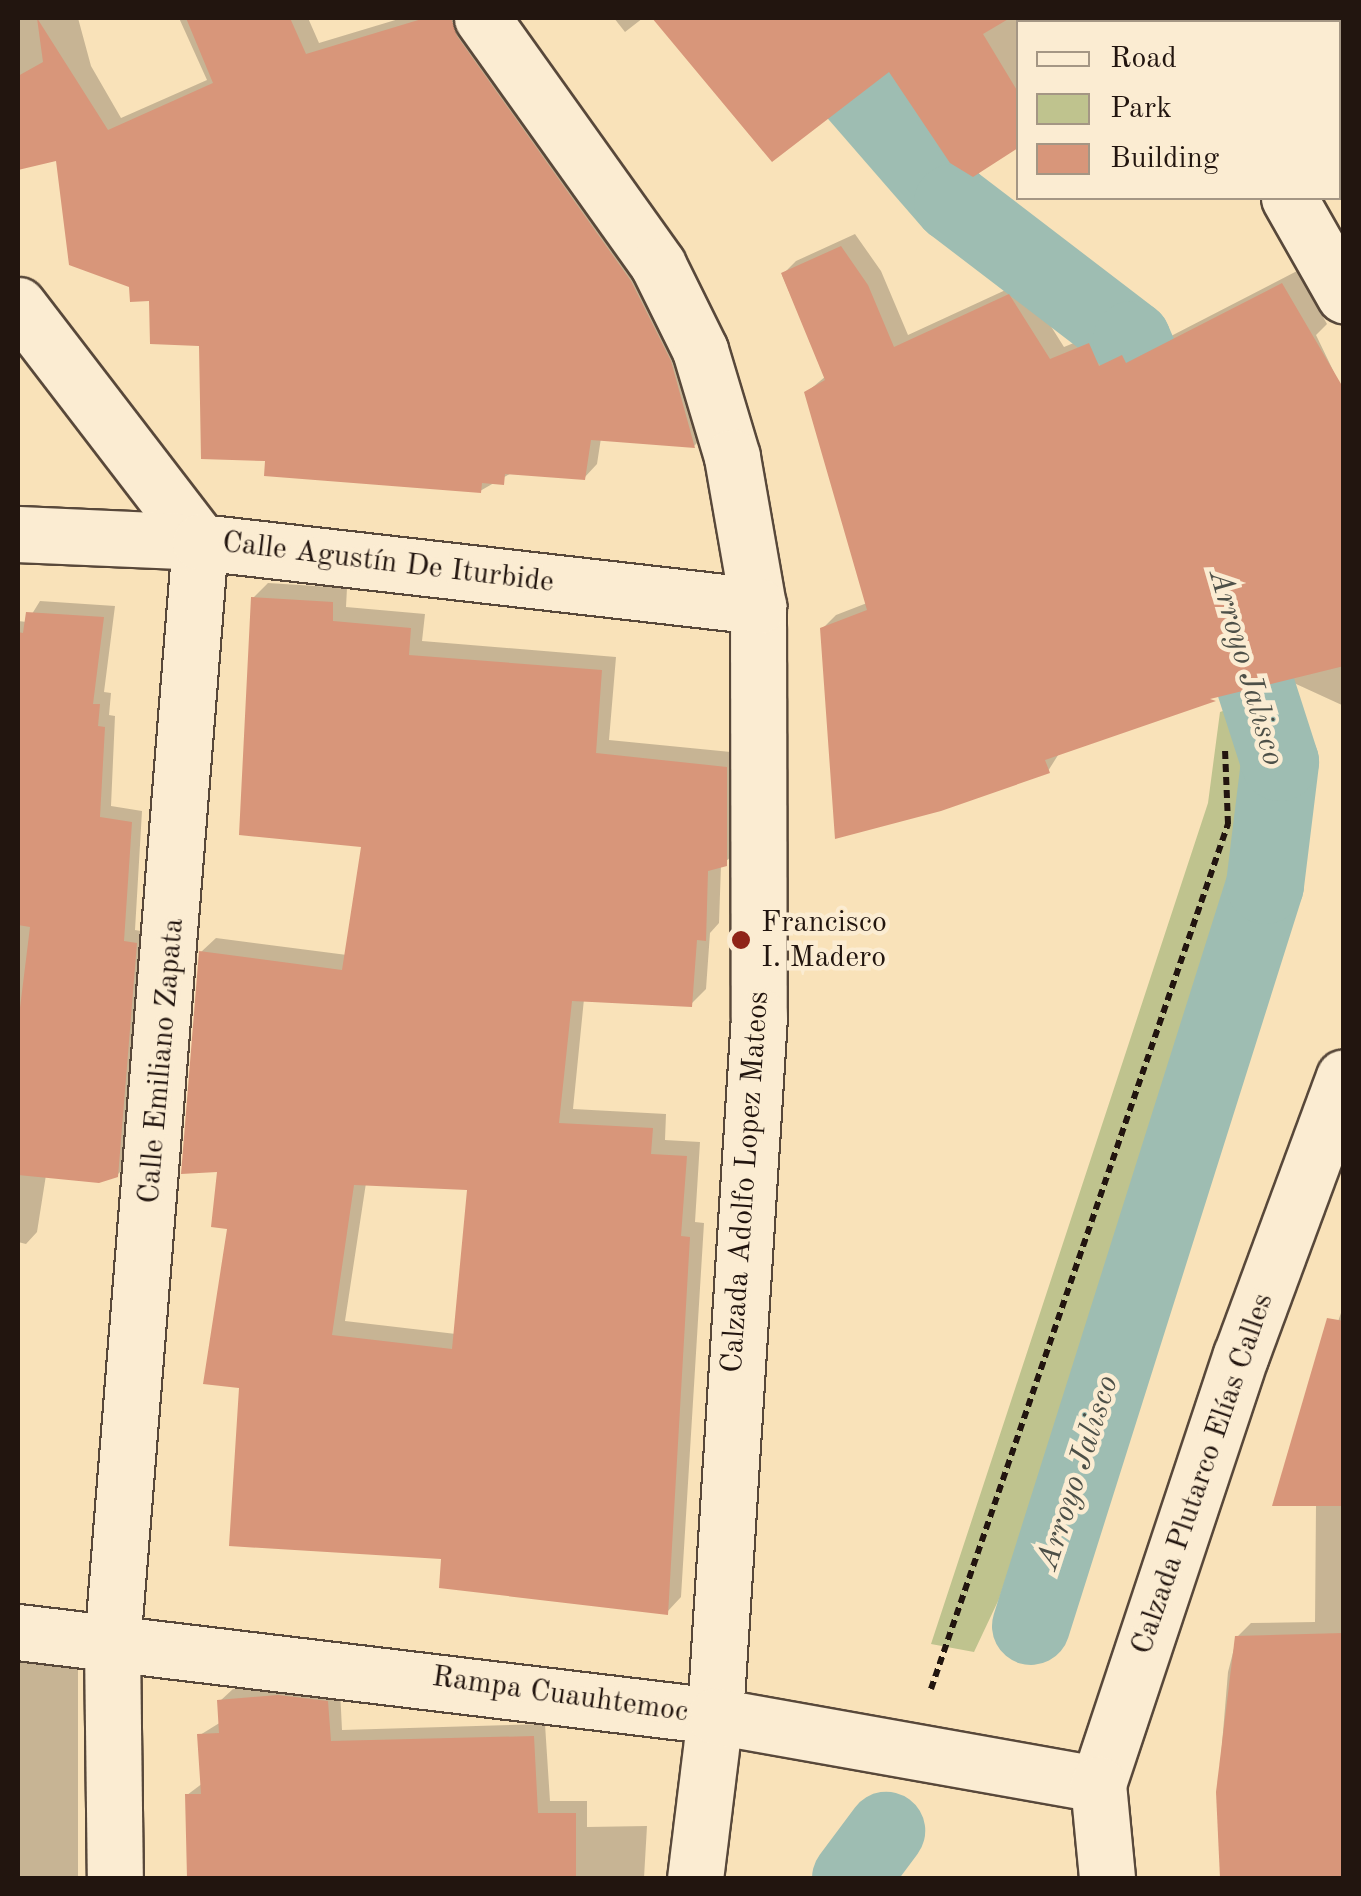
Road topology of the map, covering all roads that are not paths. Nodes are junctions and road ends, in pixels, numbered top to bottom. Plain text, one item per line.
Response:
1 (482, 18) edge
2 (1290, 200) edge
3 (1344, 295) edge
4 (18, 305) edge
5 (18, 534) edge
6 (200, 542) junction
7 (758, 606) junction
8 (1344, 1077) edge
9 (18, 1632) edge
10 (112, 1645) junction
11 (716, 1716) junction
12 (1098, 1784) junction
13 (115, 1878) edge
14 (696, 1878) edge
15 (1107, 1878) edge

1 - 7 street, Calzada Adolfo Lopez Mateos
2 - 3 street
4 - 6 street
5 - 6 street, Calle Agustín De Iturbide
6 - 7 street, Calle Agustín De Iturbide
6 - 10 street, Calle Emiliano Zapata
7 - 11 street, Calzada Adolfo Lopez Mateos
8 - 12 street, Calzada Plutarco Elías Calles
9 - 10 street, Rampa Cuauhtemoc
10 - 11 street, Rampa Cuauhtemoc
10 - 13 street, Calle Emiliano Zapata
11 - 12 street, Rampa Cuauhtemoc
11 - 14 street, Calzada Adolfo Lopez Mateos
12 - 15 street, Calzada Plutarco Elías Calles

